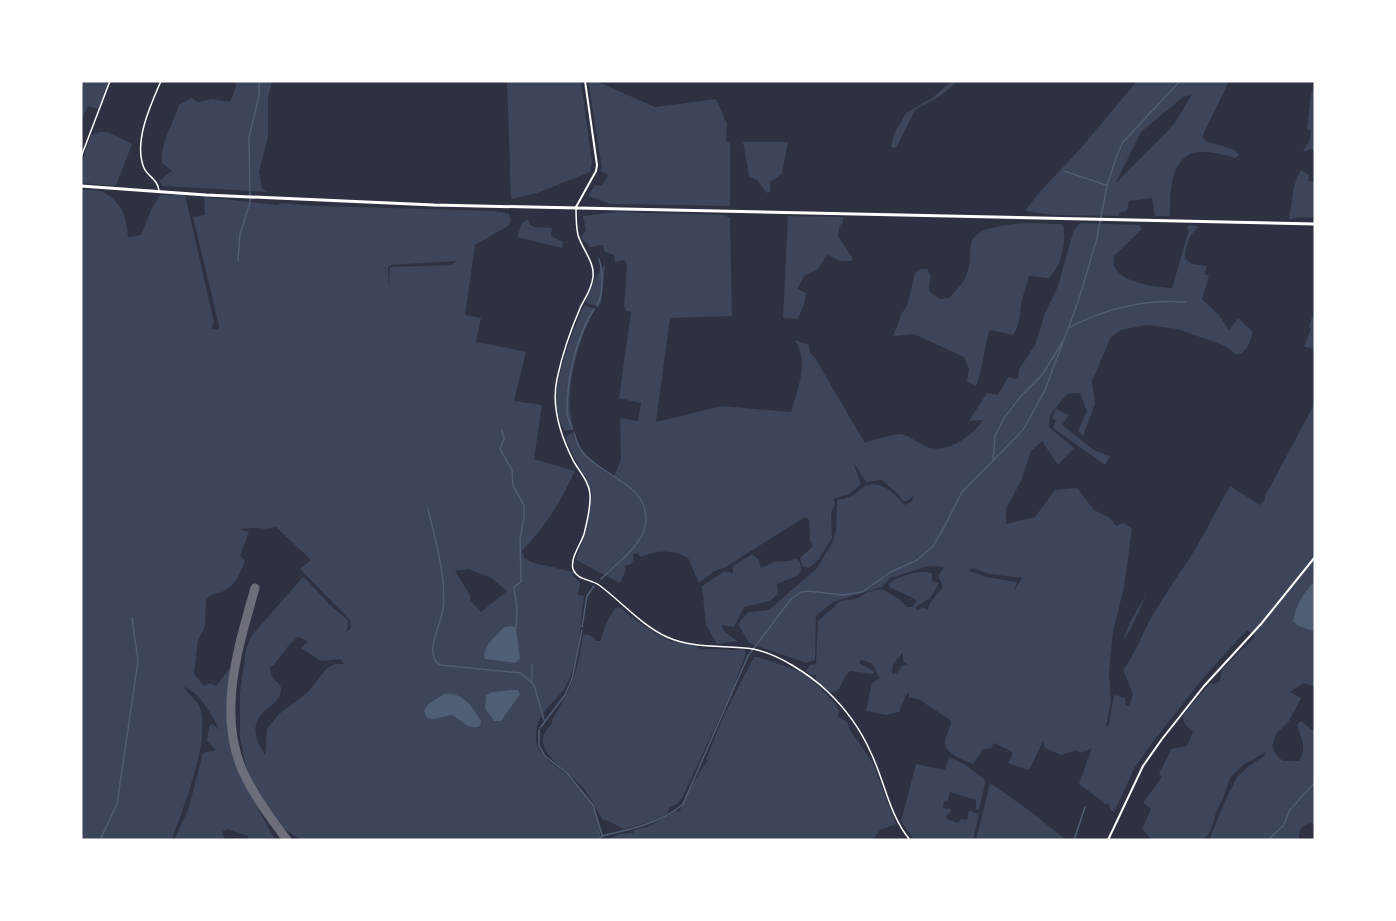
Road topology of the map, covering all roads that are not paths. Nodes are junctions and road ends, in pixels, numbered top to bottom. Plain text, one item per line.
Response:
1 (110, 81) edge
2 (161, 81) edge
3 (585, 81) edge
4 (81, 157) edge
5 (81, 186) edge
6 (159, 192) junction
7 (576, 207) junction
8 (1315, 224) edge
9 (1315, 557) edge
10 (910, 840) edge
11 (1108, 840) edge

1 - 4 street
2 - 6 street
3 - 7 street
5 - 6 main road
6 - 7 main road
7 - 8 main road
7 - 10 street
9 - 11 street

